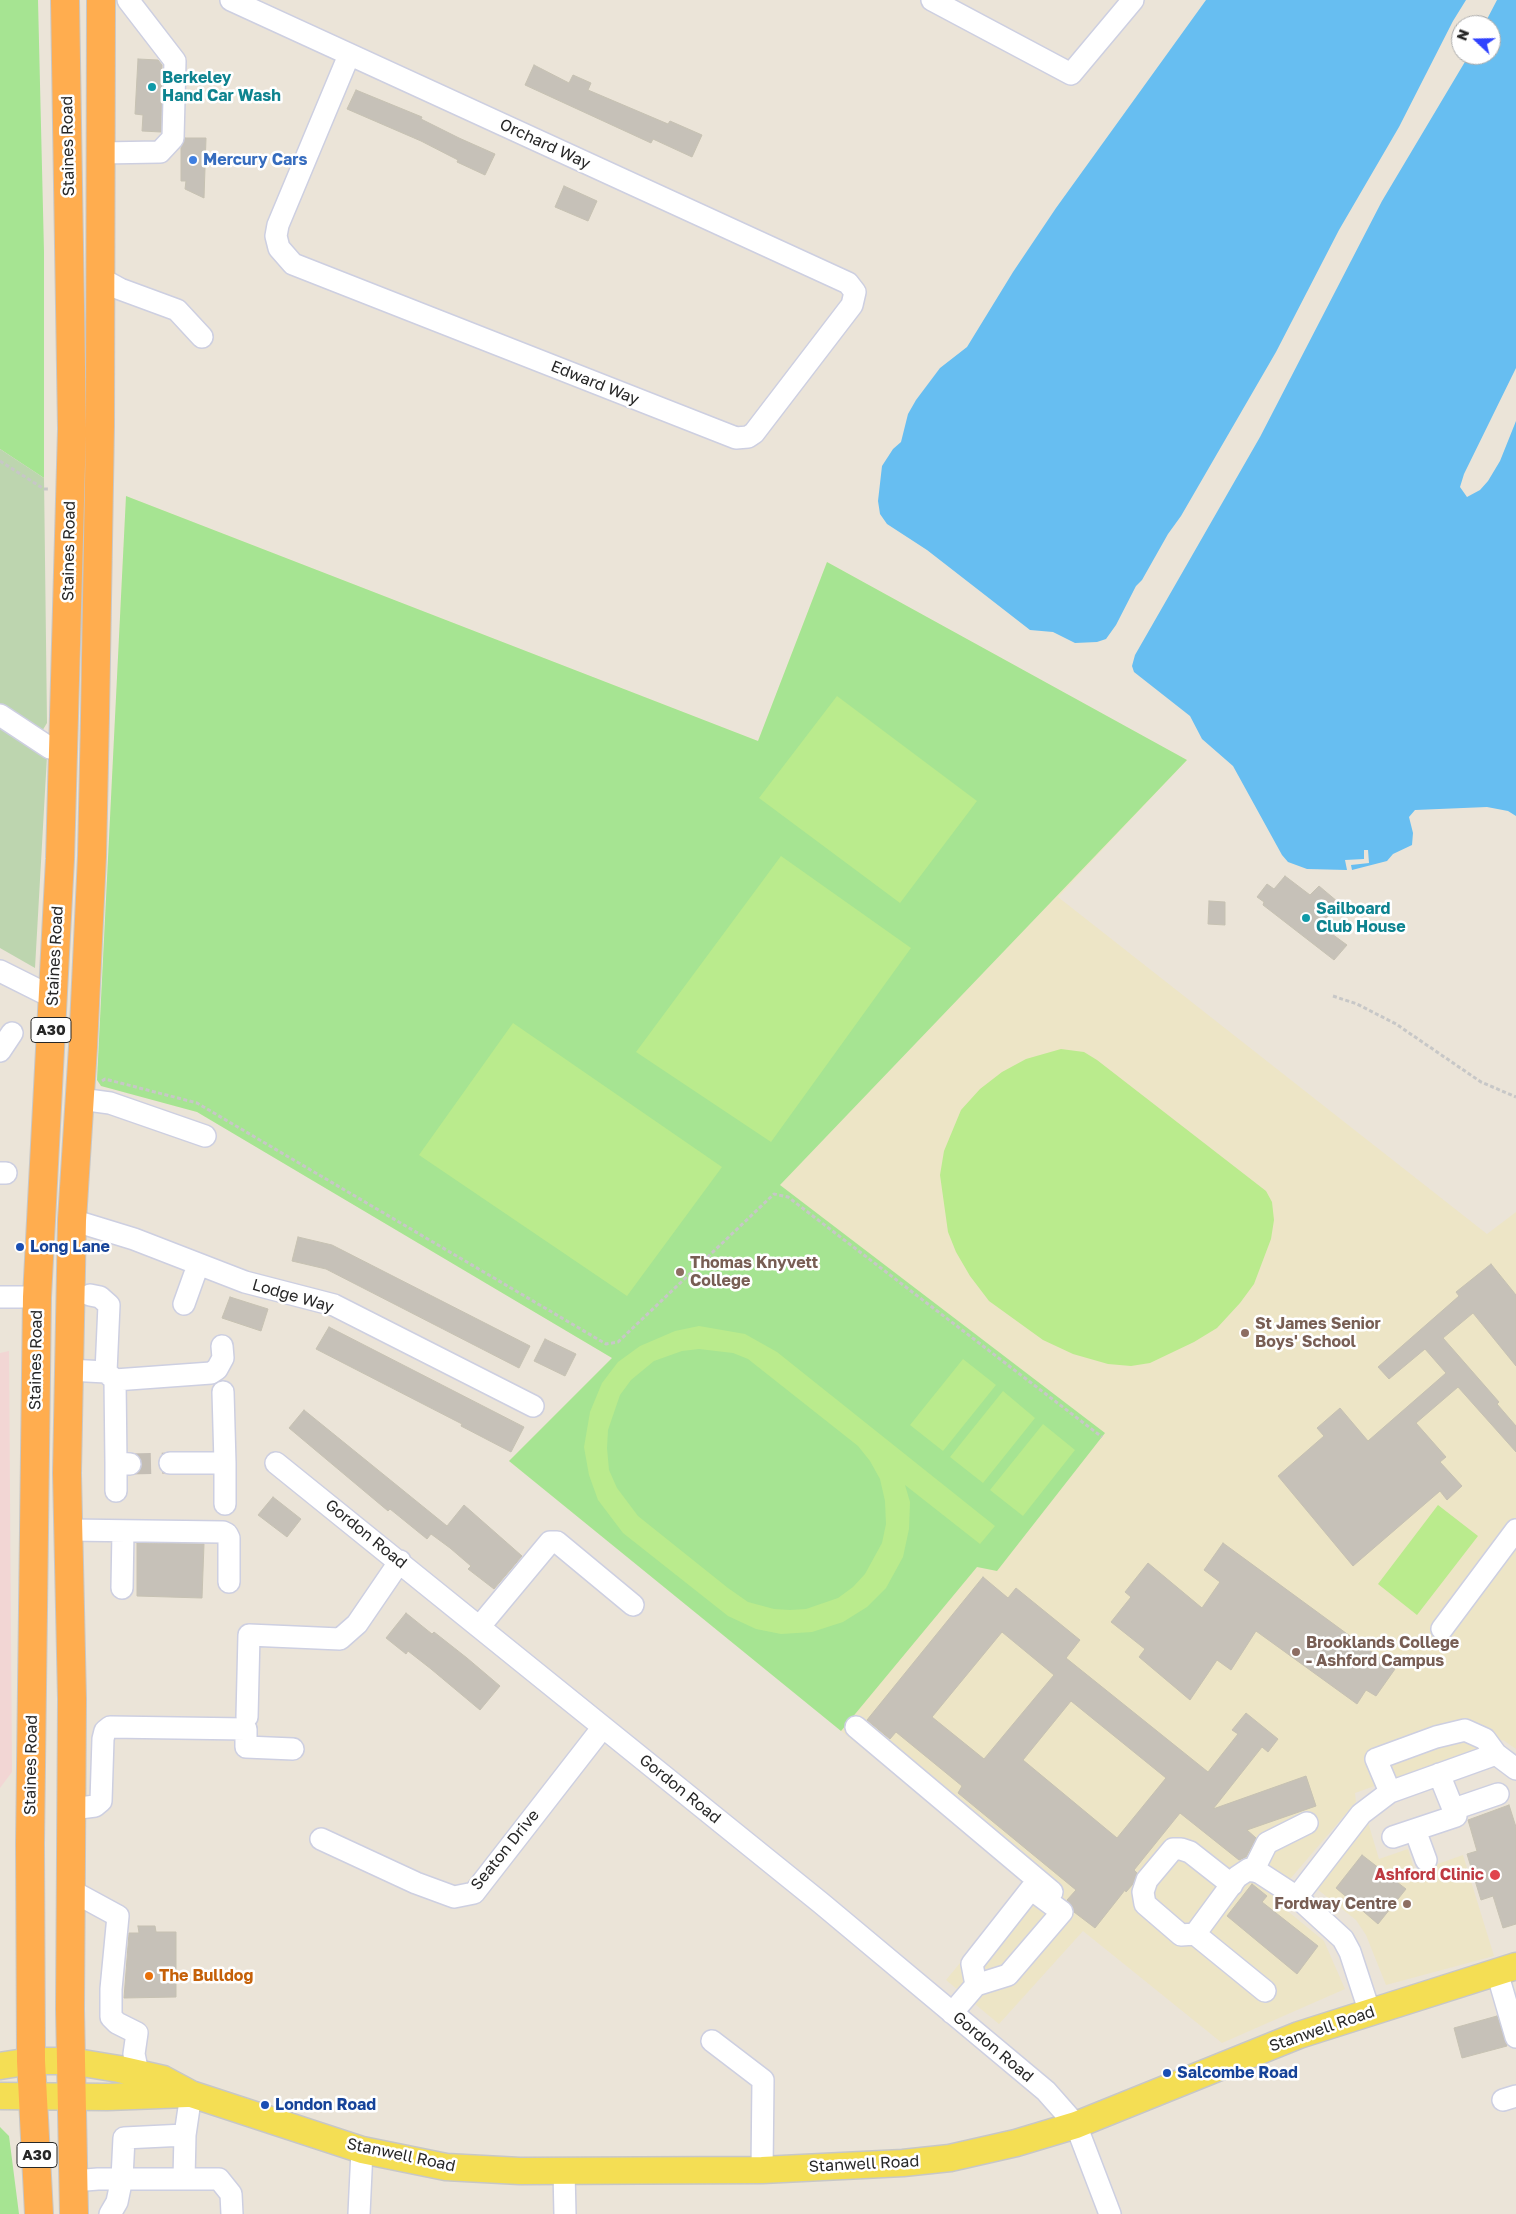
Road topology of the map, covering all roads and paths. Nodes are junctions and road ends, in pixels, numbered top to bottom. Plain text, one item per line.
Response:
1 (65, 0) edge
2 (128, 0) edge
3 (231, 0) edge
4 (932, 0) edge
5 (1133, 0) edge
6 (103, 3) edge
7 (349, 55) junction
8 (100, 154) junction
9 (100, 278) junction
10 (855, 292) joint
11 (202, 337) dead end
12 (0, 461) edge
13 (56, 489) dead end
14 (0, 715) edge
15 (63, 749) junction
16 (0, 971) edge
17 (53, 994) junction
18 (1333, 996) dead end
19 (12, 1033) dead end
20 (0, 1051) edge
21 (90, 1091) junction
22 (1516, 1098) edge
23 (205, 1136) dead end
24 (72, 1220) junction
25 (198, 1264) junction
26 (90, 1295) dead end
27 (37, 1296) junction
28 (0, 1297) edge
29 (184, 1304) dead end
30 (222, 1346) dead end
31 (68, 1370) junction
32 (111, 1376) junction
33 (223, 1392) dead end
34 (533, 1406) dead end
35 (1102, 1437) dead end
36 (170, 1463) tunnel mouth
37 (225, 1463) junction
38 (276, 1463) dead end
39 (116, 1491) dead end
40 (225, 1504) dead end
41 (68, 1530) junction
42 (1516, 1530) edge
43 (123, 1531) junction
44 (400, 1561) junction
45 (230, 1582) dead end
46 (122, 1588) dead end
47 (634, 1605) dead end
48 (480, 1626) junction
49 (1442, 1629) dead end
50 (247, 1717) dead end
51 (856, 1726) dead end
52 (604, 1727) junction
53 (293, 1749) dead end
54 (1496, 1754) junction
55 (1516, 1769) edge
56 (1439, 1774) junction
57 (1390, 1792) junction
58 (1498, 1794) dead end
59 (72, 1809) junction
60 (1454, 1809) junction
61 (1307, 1823) dead end
62 (1415, 1830) junction
63 (1393, 1837) dead end
64 (321, 1838) dead end
65 (1426, 1860) dead end
66 (1253, 1870) junction
67 (1232, 1885) junction
68 (72, 1891) junction
69 (1297, 1897) junction
70 (1046, 1900) junction
71 (1195, 1934) junction
72 (1506, 1969) edge
73 (976, 1985) junction
74 (1264, 1991) dead end
75 (952, 2012) junction
76 (1370, 2013) junction
77 (1516, 2037) edge
78 (712, 2040) dead end
79 (31, 2061) junction
80 (70, 2061) junction
81 (0, 2066) edge
82 (138, 2073) junction
83 (191, 2094) junction
84 (0, 2096) edge
85 (33, 2096) junction
86 (72, 2097) junction
87 (1076, 2126) junction
88 (185, 2135) junction
89 (362, 2150) junction
90 (762, 2170) junction
91 (564, 2171) junction
92 (184, 2179) junction
93 (85, 2180) junction
94 (117, 2196) edge
95 (39, 2214) edge
96 (74, 2214) edge
97 (232, 2214) edge
98 (359, 2214) edge
99 (565, 2214) edge
100 (1110, 2214) edge

1 - 15 highway, Staines Road / A30
2 - 8 street
3 - 7 street, Orchard Way
4 - 5 street
6 - 8 highway, Staines Road / A30
7 - 10 street, Orchard Way
7 - 10 street, Edward Way
8 - 9 highway, Staines Road / A30
9 - 11 street
9 - 21 highway, Staines Road / A30
12 - 13 path
14 - 15 street
15 - 17 highway, Staines Road / A30
16 - 17 street
17 - 27 highway, Staines Road / A30
18 - 22 path
19 - 20 street
21 - 23 street
21 - 24 highway, Staines Road / A30
21 - 35 path
24 - 25 street, Lodge Way
24 - 31 highway, Staines Road / A30
25 - 29 street
25 - 34 street, Lodge Way
26 - 32 street
27 - 28 street
27 - 79 highway, Staines Road / A30
30 - 32 street
31 - 32 street
31 - 41 highway, Staines Road / A30
32 - 39 street
33 - 37 street
36 - 37 street
37 - 40 street
38 - 44 street, Gordon Road
41 - 43 street
41 - 59 highway, Staines Road / A30
42 - 49 street
43 - 45 street
43 - 46 street
44 - 48 street, Gordon Road
44 - 50 street
47 - 48 street
48 - 52 street, Gordon Road
51 - 70 street
52 - 64 street, Seaton Drive
52 - 75 street, Gordon Road
53 - 59 street
54 - 55 street
54 - 56 street
54 - 57 street
56 - 57 street
56 - 60 street
57 - 69 street
58 - 60 street
59 - 68 highway, Staines Road / A30
60 - 62 street
61 - 66 street
62 - 63 street
62 - 65 street
66 - 67 street
66 - 69 street
67 - 71 street
67 - 71 street
68 - 80 highway, Staines Road / A30
68 - 82 street
69 - 76 street
70 - 73 street
70 - 73 street
71 - 74 street
72 - 76 main road, Stanwell Road
72 - 77 street
73 - 75 street
75 - 87 street, Gordon Road
76 - 87 main road, Stanwell Road
78 - 90 street
79 - 80 main road, Stanwell Road
79 - 81 main road, Stanwell Road
79 - 85 highway, A30
80 - 82 main road, Stanwell Road
80 - 86 highway, A30
82 - 83 main road, Stanwell Road
83 - 86 main road, Stanwell Road
83 - 88 street
83 - 89 main road, Stanwell Road
84 - 85 main road, Stanwell Road
85 - 86 main road, Stanwell Road
85 - 95 highway, A30
86 - 93 highway, A30
87 - 90 main road, Stanwell Road
87 - 100 street
88 - 92 street
88 - 94 street
89 - 91 main road, Stanwell Road
89 - 98 street
90 - 91 main road, Stanwell Road
91 - 99 street
92 - 94 street
92 - 97 street
93 - 94 street
93 - 96 highway, A30

